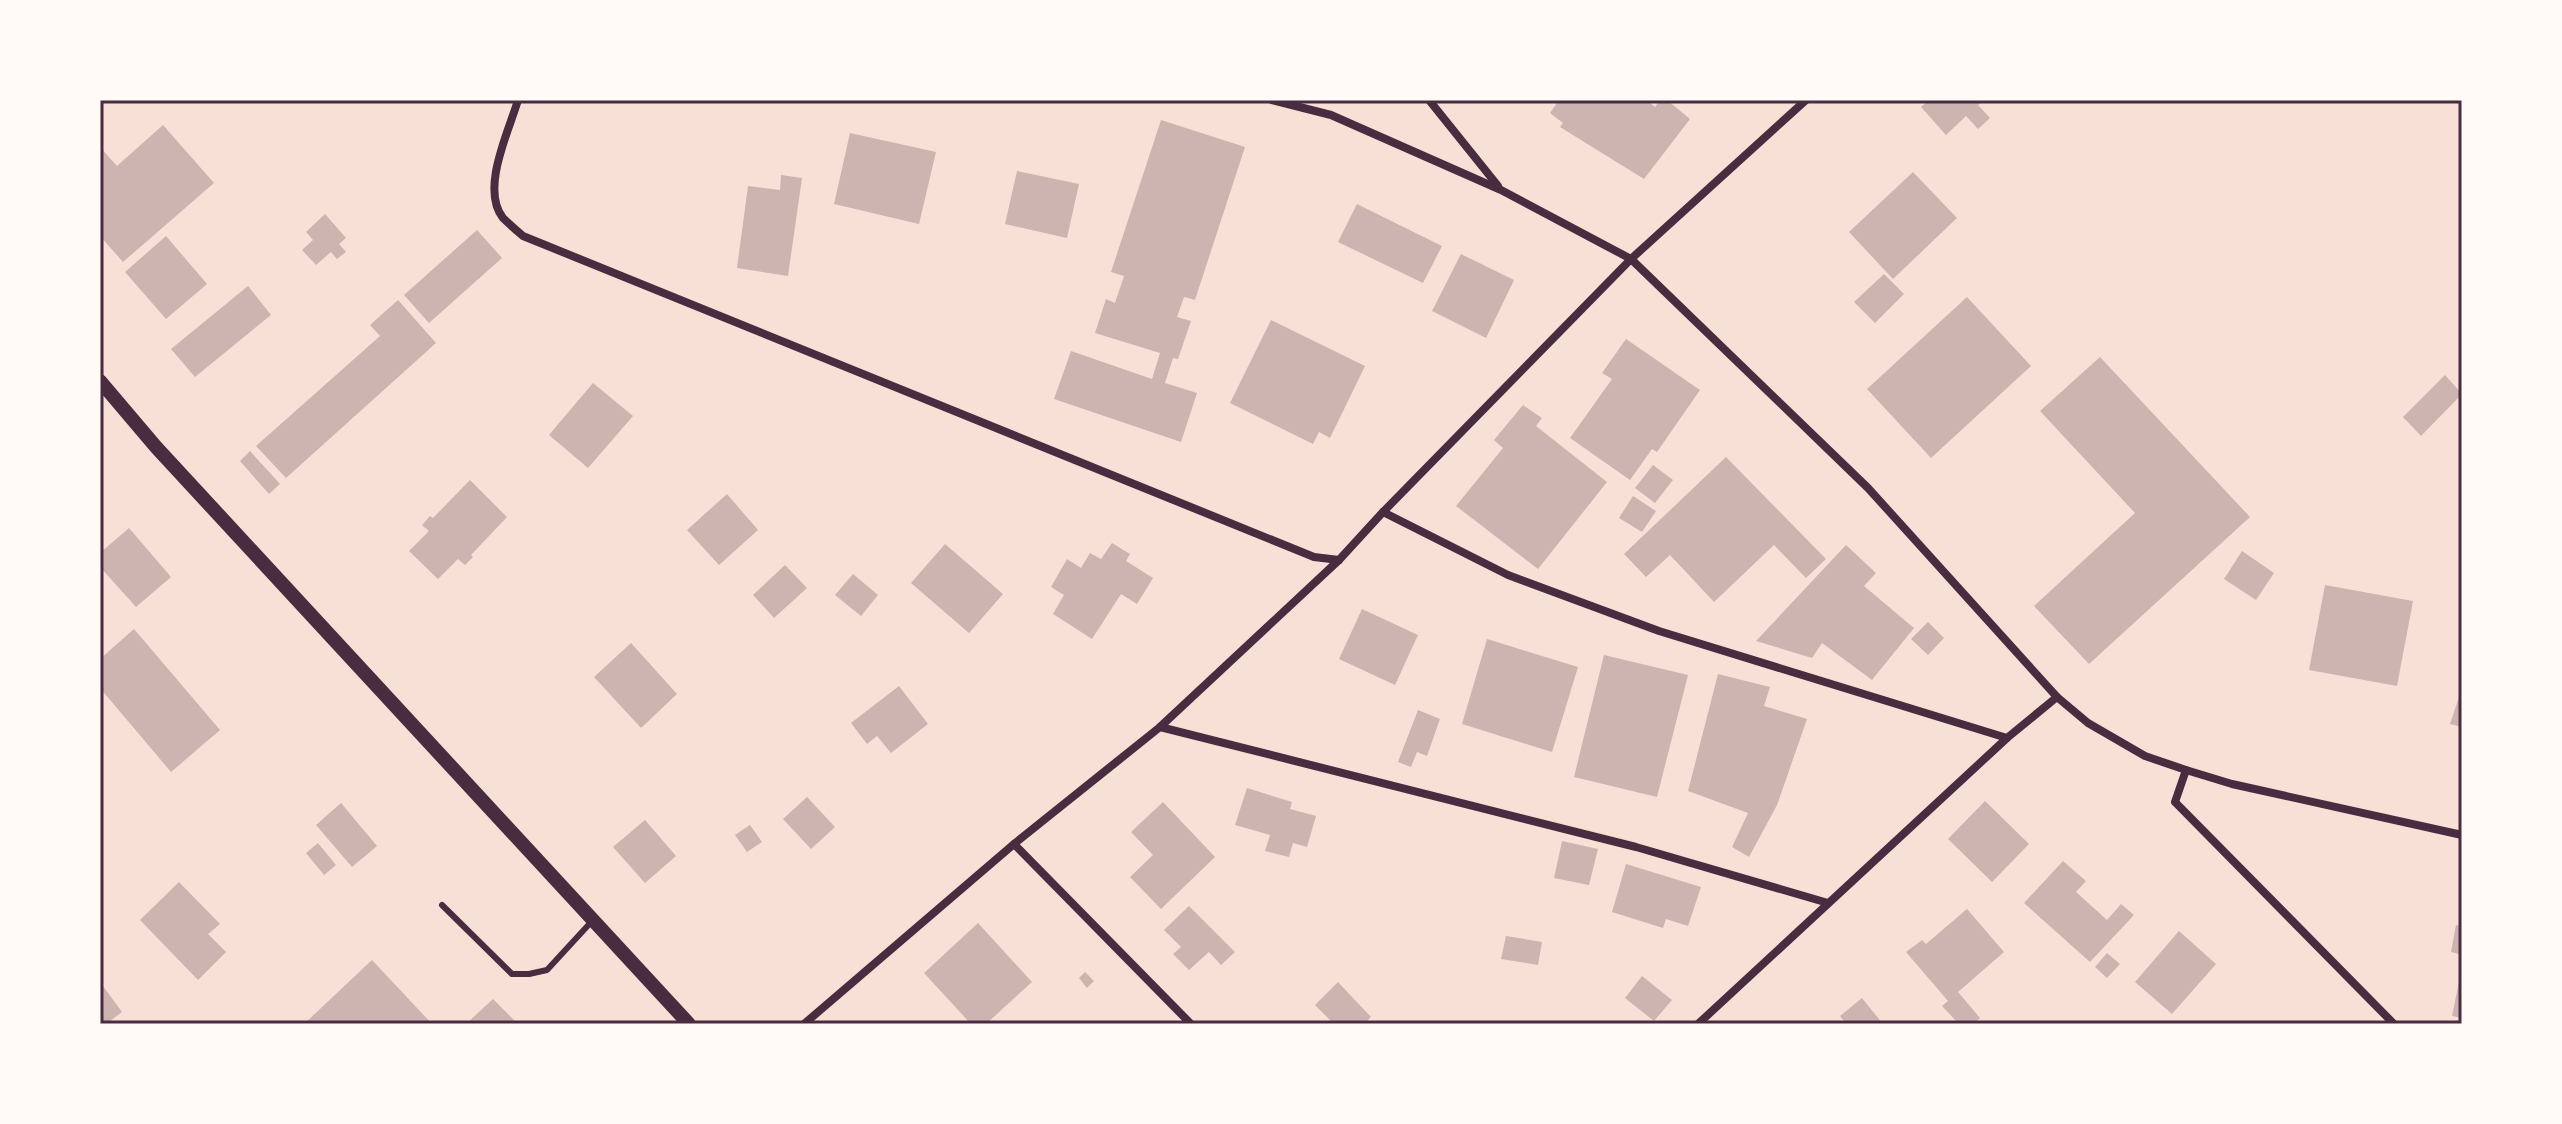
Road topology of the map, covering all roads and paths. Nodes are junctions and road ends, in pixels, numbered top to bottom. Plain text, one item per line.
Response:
1 (518, 100) edge
2 (1272, 100) edge
3 (1429, 100) edge
4 (1806, 100) edge
5 (1501, 190) junction
6 (1631, 259) junction
7 (100, 381) edge
8 (1383, 512) junction
9 (1339, 560) junction
10 (2057, 697) junction
11 (1160, 727) junction
12 (2007, 738) junction
13 (2186, 770) junction
14 (2462, 835) edge
15 (1014, 844) junction
16 (1828, 903) junction
17 (442, 905) dead end
18 (593, 920) junction
19 (689, 1024) edge
20 (804, 1024) edge
21 (1191, 1024) edge
22 (1698, 1024) edge
23 (2394, 1024) edge

1 - 9 street
2 - 5 street
3 - 5 street
4 - 6 street
5 - 6 street
6 - 8 street
6 - 10 street
7 - 18 street
8 - 9 street
8 - 12 street
9 - 11 street
10 - 12 street
10 - 13 street
11 - 15 street
11 - 16 street
12 - 16 street
13 - 14 street
13 - 23 street
15 - 20 street
15 - 21 street
16 - 22 street
17 - 18 lane
18 - 19 street

